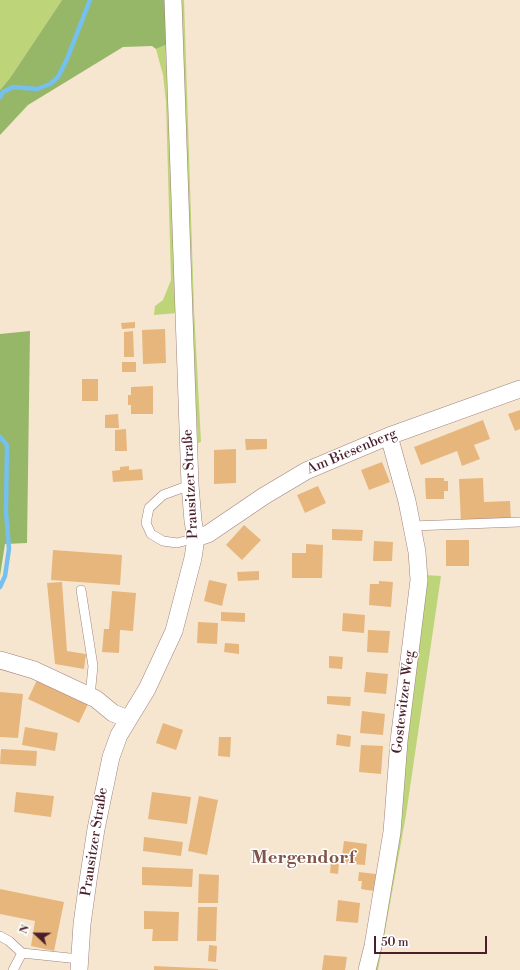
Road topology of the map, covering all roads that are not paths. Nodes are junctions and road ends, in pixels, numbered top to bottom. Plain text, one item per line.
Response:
1 (173, 0) edge
2 (520, 389) edge
3 (388, 436) junction
4 (190, 485) junction
5 (520, 522) edge
6 (412, 526) junction
7 (196, 538) junction
8 (81, 590) dead end
9 (0, 660) edge
10 (90, 696) junction
11 (128, 719) junction
12 (0, 936) edge
13 (22, 953) junction
14 (79, 965) edge
15 (13, 970) edge
16 (367, 970) edge

1 - 4 street, Prausitzer Straße
2 - 3 street, Am Biesenberg
3 - 6 street, Gostewitzer Weg
3 - 7 street, Am Biesenberg
4 - 7 street, Prausitzer Straße
4 - 7 lane
5 - 6 lane
6 - 16 street, Gostewitzer Weg
7 - 11 street, Prausitzer Straße
8 - 10 lane
9 - 10 street
10 - 11 street
11 - 14 street, Prausitzer Straße
12 - 13 lane
13 - 14 lane
13 - 15 lane

